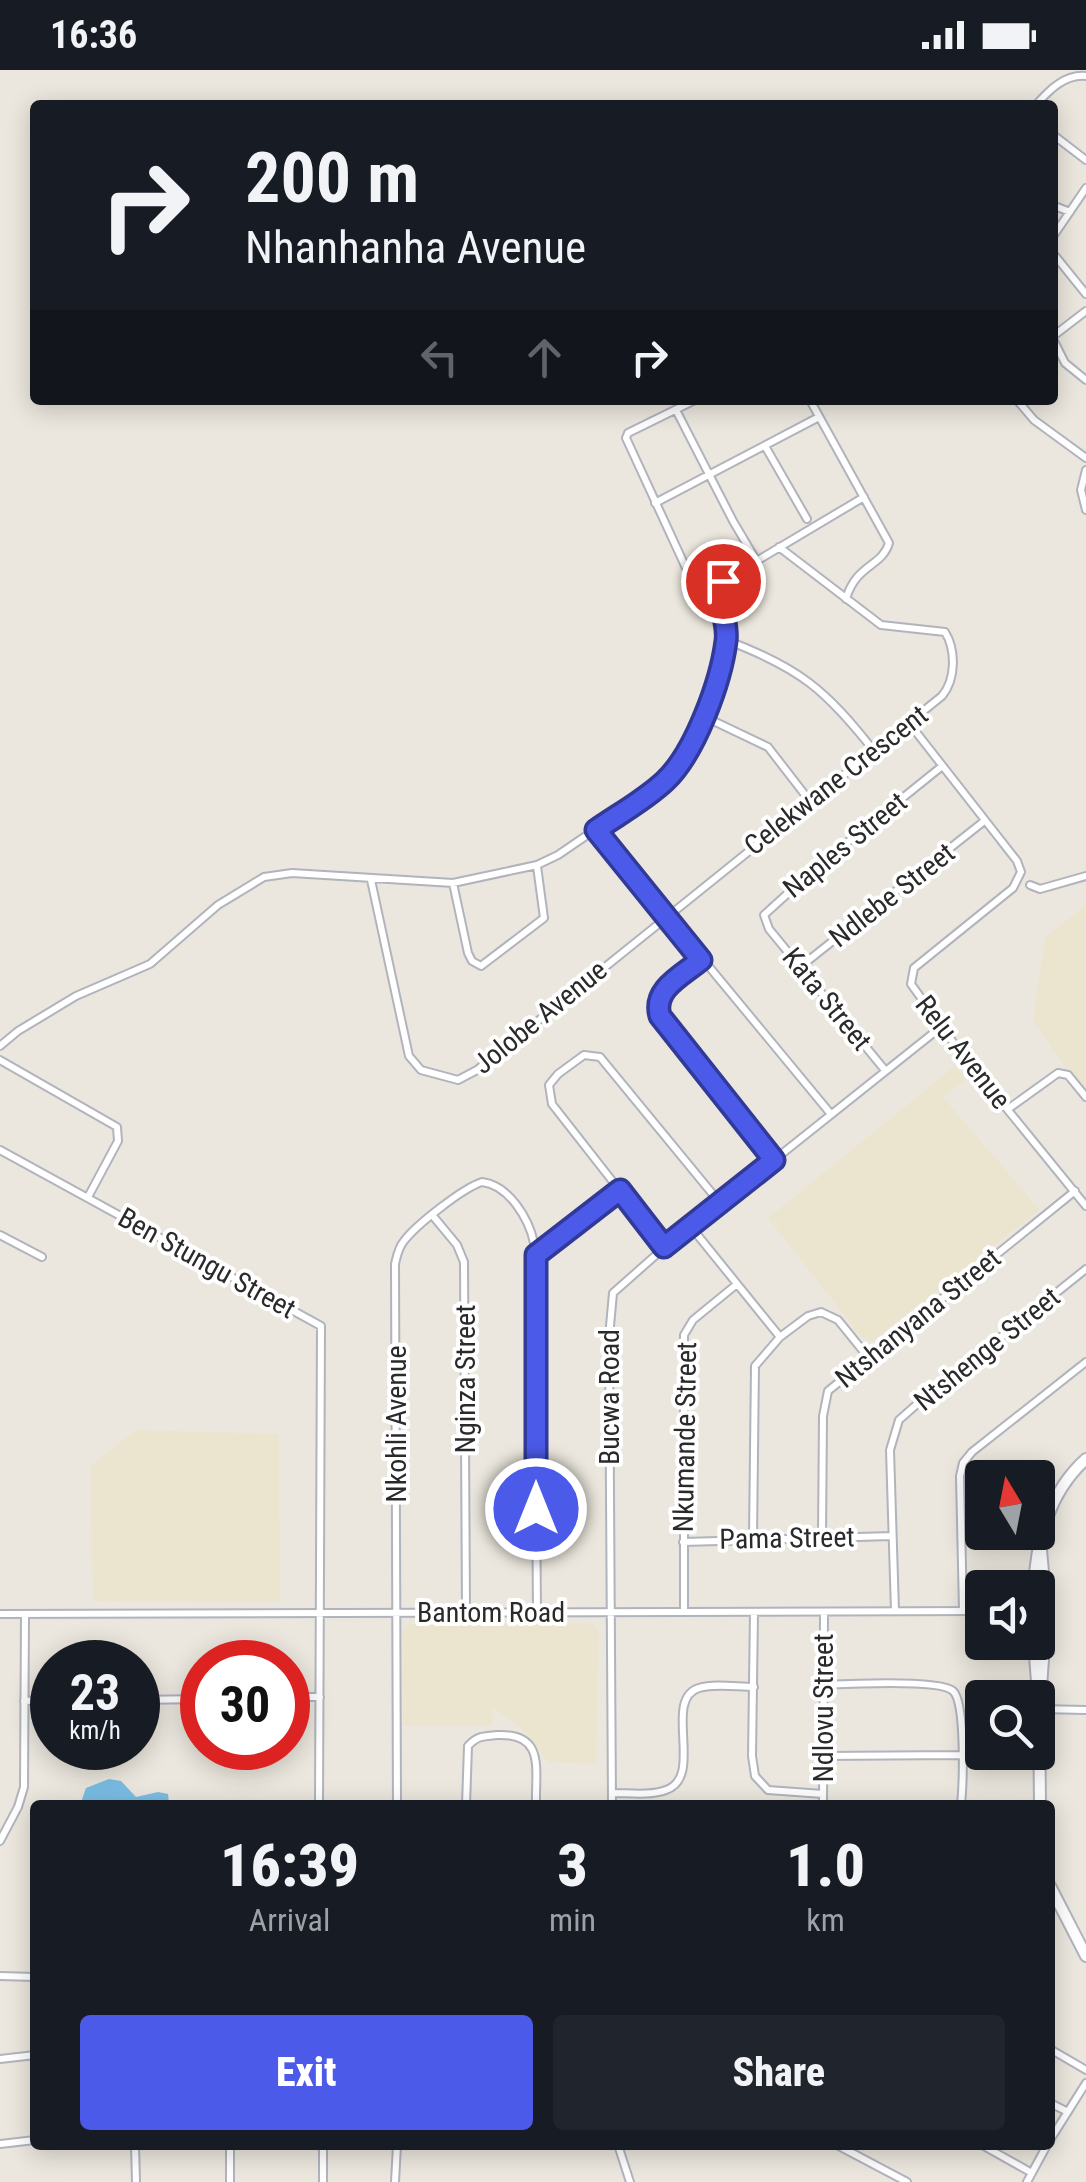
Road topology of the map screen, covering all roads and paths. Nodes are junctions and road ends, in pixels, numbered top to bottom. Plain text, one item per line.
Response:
1 (1086, 76) edge
2 (1041, 100) edge
3 (1058, 139) edge
4 (1086, 160) edge
5 (1086, 188) edge
6 (1058, 207) edge
7 (1070, 212) junction
8 (1058, 229) edge
9 (1058, 259) edge
10 (1086, 294) edge
11 (1086, 310) edge
12 (1058, 332) edge
13 (1058, 349) edge
14 (1086, 380) edge
15 (686, 405) edge
16 (813, 405) edge
17 (1021, 405) edge
18 (676, 410) junction
19 (819, 416) junction
20 (765, 446) junction
21 (1086, 458) edge
22 (1086, 470) edge
23 (710, 474) junction
24 (864, 497) junction
25 (655, 502) junction
26 (1086, 510) edge
27 (806, 519) dead end
28 (779, 546) junction
29 (756, 560) junction
30 (720, 590) junction
31 (846, 598) junction
32 (726, 640) junction
33 (703, 716) junction
34 (909, 723) junction
35 (874, 751) junction
36 (940, 767) junction
37 (809, 800) junction
38 (984, 822) junction
39 (596, 830) junction
40 (537, 865) junction
41 (1086, 876) edge
42 (370, 880) junction
43 (453, 883) junction
44 (1030, 886) dead end
45 (666, 916) junction
46 (769, 928) joint
47 (701, 960) junction
48 (800, 968) junction
49 (941, 1027) junction
50 (0, 1046) edge
51 (0, 1060) edge
52 (884, 1069) junction
53 (1085, 1094) edge
54 (1008, 1110) junction
55 (830, 1112) junction
56 (0, 1150) edge
57 (774, 1160) junction
58 (620, 1190) junction
59 (1074, 1191) junction
60 (88, 1197) junction
61 (720, 1203) junction
62 (1086, 1206) edge
63 (433, 1216) junction
64 (691, 1227) junction
65 (1, 1238) edge
66 (664, 1247) junction
67 (536, 1255) junction
68 (42, 1256) dead end
69 (1086, 1270) edge
70 (737, 1284) junction
71 (780, 1337) junction
72 (868, 1357) junction
73 (1086, 1362) edge
74 (1086, 1459) edge
75 (1055, 1498) edge
76 (822, 1536) junction
77 (892, 1536) junction
78 (753, 1538) junction
79 (683, 1542) junction
80 (895, 1611) junction
81 (962, 1611) joint
82 (320, 1612) junction
83 (397, 1612) junction
84 (466, 1612) junction
85 (537, 1612) junction
86 (684, 1612) junction
87 (754, 1612) junction
88 (824, 1612) junction
89 (609, 1613) junction
90 (0, 1614) edge
91 (24, 1614) junction
92 (823, 1684) junction
93 (754, 1687) junction
94 (310, 1697) edge
95 (320, 1697) junction
96 (24, 1700) junction
97 (30, 1700) edge
98 (1055, 1707) edge
99 (1086, 1710) edge
100 (960, 1755) junction
101 (822, 1756) junction
102 (1040, 1770) edge
103 (612, 1793) junction
104 (823, 1794) junction
105 (320, 1800) edge
106 (397, 1800) edge
107 (466, 1800) edge
108 (536, 1800) edge
109 (612, 1800) edge
110 (823, 1800) edge
111 (961, 1800) edge
112 (1040, 1800) edge
113 (0, 1841) edge
114 (1055, 1896) edge
115 (1086, 1956) edge
116 (0, 1976) edge
117 (30, 1977) edge
118 (1055, 2053) edge
119 (30, 2056) edge
120 (0, 2059) edge
121 (1086, 2070) edge
122 (1086, 2083) edge
123 (1055, 2105) edge
124 (1066, 2111) junction
125 (1055, 2131) edge
126 (30, 2141) edge
127 (0, 2144) edge
128 (136, 2150) edge
129 (230, 2150) edge
130 (323, 2150) edge
131 (397, 2150) edge
132 (620, 2150) edge
133 (847, 2150) edge
134 (991, 2150) edge
135 (1044, 2150) edge
136 (1032, 2172) junction
137 (136, 2182) edge
138 (230, 2182) edge
139 (323, 2182) edge
140 (396, 2182) edge
141 (630, 2182) edge
142 (907, 2182) edge
143 (1027, 2182) edge

1 - 2 street
3 - 4 street
5 - 7 street
6 - 7 street
7 - 8 street
9 - 10 street
11 - 12 street
13 - 14 street
15 - 18 street
16 - 19 street
17 - 21 street
18 - 23 street
18 - 25 street
19 - 20 street
19 - 24 street
20 - 23 street
20 - 27 street
22 - 26 street
23 - 25 street
23 - 29 street
24 - 28 street
24 - 31 street
25 - 30 street
28 - 29 street
28 - 31 street, Celekwane Crescent
29 - 30 street
30 - 32 street
31 - 34 street, Celekwane Crescent
32 - 33 street
32 - 35 street
33 - 37 street
33 - 39 street
34 - 35 street, Celekwane Crescent
34 - 36 street, Relu Avenue
35 - 37 street, Celekwane Crescent
36 - 38 street, Relu Avenue
36 - 46 street, Naples Street
37 - 45 street, Celekwane Crescent
38 - 48 street, Ndlebe Street
38 - 49 street, Relu Avenue
39 - 40 street
39 - 45 street
40 - 43 street
40 - 43 street
41 - 44 street
42 - 43 street
42 - 45 street, Jolobe Avenue
42 - 50 street
45 - 47 street
46 - 48 street, Kata Street
47 - 55 street
47 - 57 street
48 - 52 street, Kata Street
49 - 52 street, Bucwa Road
49 - 54 street, Relu Avenue
51 - 60 street
52 - 55 street, Bucwa Road
53 - 54 street
54 - 59 street, Relu Avenue
55 - 57 street, Bucwa Road
56 - 60 street, Ben Stungu Street
57 - 61 street, Bucwa Road
58 - 61 street
58 - 66 street
58 - 67 street
59 - 62 street, Relu Avenue
59 - 72 street, Ntshanyana Street
60 - 82 street, Ben Stungu Street
61 - 64 street, Bucwa Road
63 - 67 street, Nkohli Avenue
63 - 83 street, Nkohli Avenue
63 - 84 street, Nginza Street
64 - 66 street, Bucwa Road
64 - 70 street
65 - 68 street
66 - 89 street, Bucwa Road
67 - 85 street
69 - 77 street, Ntshenge Street
70 - 71 street
70 - 79 street, Nkumande Street
71 - 72 street
71 - 78 street
72 - 76 street, Ntshanyana Street
73 - 81 street
74 - 75 street
76 - 77 street, Pama Street
76 - 78 street, Pama Street
77 - 80 street, Ntshenge Street
78 - 79 street, Pama Street
79 - 86 street, Nkumande Street
80 - 81 street, Bantom Road
80 - 88 street, Bantom Road
82 - 83 street, Bantom Road
82 - 91 street, Bantom Road
82 - 95 street
83 - 84 street, Bantom Road
83 - 106 street, Nkohli Avenue
84 - 85 street, Bantom Road
85 - 89 street, Bantom Road
86 - 87 street, Bantom Road
86 - 89 street, Bantom Road
87 - 88 street, Bantom Road
87 - 93 street
88 - 92 street, Ndlovu Street
89 - 103 street, Bucwa Road
90 - 91 street, Bantom Road
91 - 96 street
92 - 100 street
92 - 101 street, Ndlovu Street
93 - 103 street
93 - 104 street
94 - 95 street
95 - 105 street
96 - 97 street
96 - 113 street
98 - 99 street
100 - 101 street
100 - 111 street
101 - 104 street, Ndlovu Street
102 - 112 street
103 - 109 street, Bucwa Road
104 - 110 street, Ndlovu Street
107 - 108 street
114 - 115 street
116 - 117 street
118 - 121 street
119 - 120 street
122 - 124 street
123 - 124 street
124 - 125 street
126 - 127 street
128 - 137 street
129 - 138 street
130 - 139 street
131 - 140 street
132 - 141 street
133 - 142 street
134 - 136 street
135 - 136 street
136 - 143 street

